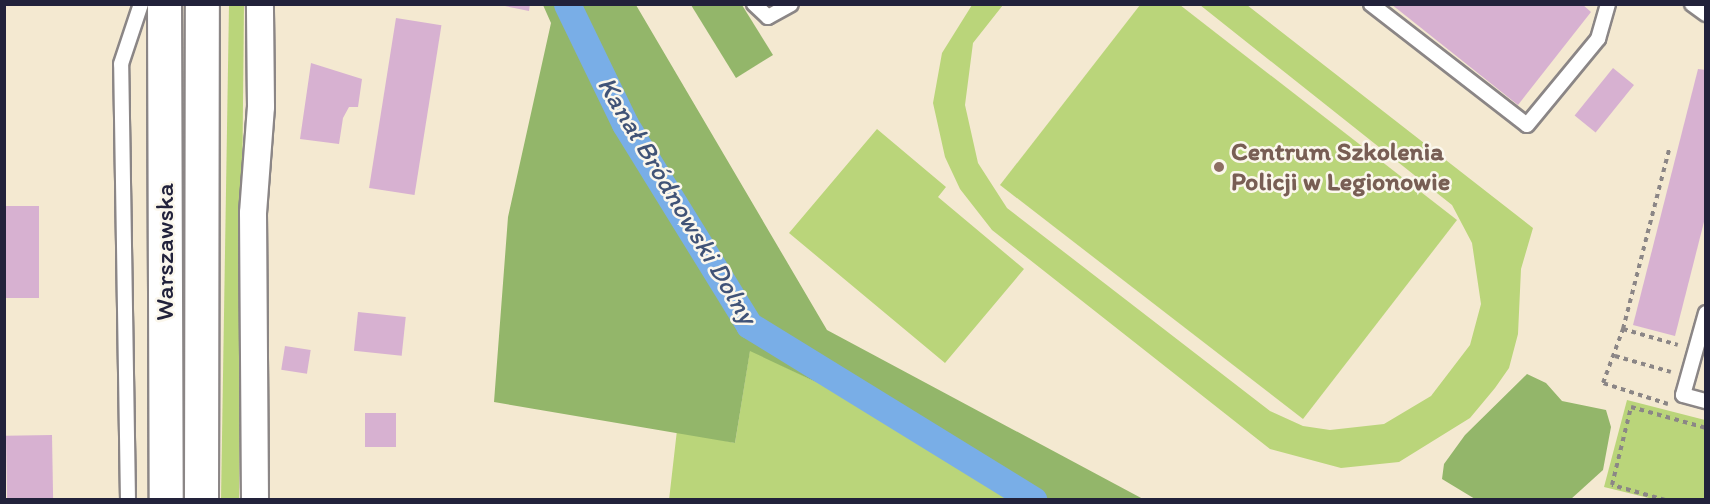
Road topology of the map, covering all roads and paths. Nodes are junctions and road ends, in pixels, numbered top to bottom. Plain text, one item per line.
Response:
1 (141, 4) edge
2 (164, 4) edge
3 (202, 4) edge
4 (260, 4) edge
5 (754, 4) edge
6 (791, 4) edge
7 (1371, 4) edge
8 (1608, 4) edge
9 (1692, 4) edge
10 (1706, 14) edge
11 (1669, 150) dead end
12 (1706, 313) edge
13 (1623, 329) junction
14 (1683, 354) dead end
15 (1615, 356) junction
16 (1679, 366) dead end
17 (1706, 401) edge
18 (1678, 408) dead end
19 (1687, 415) dead end
20 (1685, 423) junction
21 (1706, 428) edge
22 (128, 500) edge
23 (166, 500) edge
24 (201, 500) edge
25 (255, 500) edge
26 (1665, 500) edge

1 - 22 lane
2 - 23 main road, Warszawska
3 - 24 main road, Warszawska
4 - 25 street
5 - 6 lane
7 - 8 lane
9 - 10 lane
11 - 13 path
12 - 17 lane
13 - 14 path
13 - 15 path
15 - 16 path
15 - 18 path
19 - 20 path
20 - 21 path
20 - 26 path

